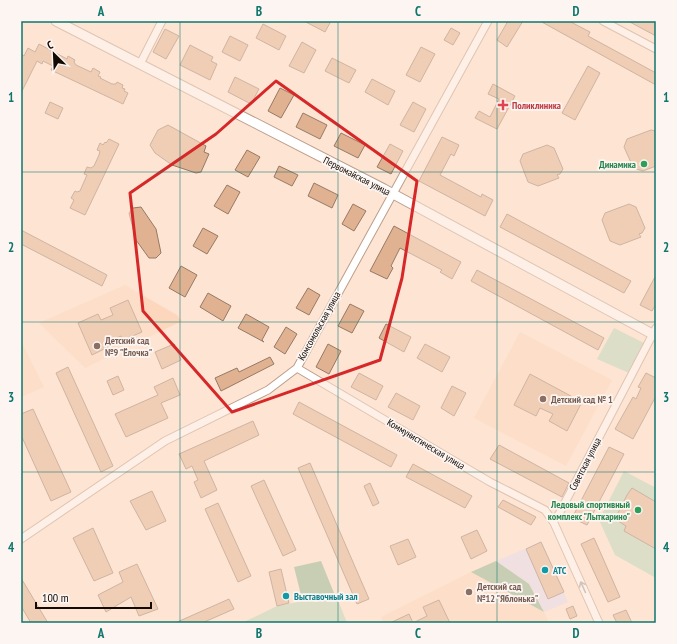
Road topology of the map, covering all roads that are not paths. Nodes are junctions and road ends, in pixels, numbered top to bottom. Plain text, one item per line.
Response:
1 (56, 21) edge
2 (162, 21) edge
3 (488, 21) edge
4 (603, 21) edge
5 (656, 49) edge
6 (140, 64) junction
7 (392, 194) junction
8 (655, 333) edge
9 (297, 368) junction
10 (553, 521) junction
11 (21, 539) edge
12 (599, 623) edge

1 - 6 street, Первомайская улица
2 - 6 street
3 - 7 street, Комсомольская улица
4 - 5 street
6 - 7 street, Первомайская улица
7 - 8 street, Первомайская улица
7 - 9 street, Комсомольская улица
8 - 10 street, Советская улица
9 - 10 street, Коммунистическая улица
9 - 11 street, Комсомольская улица
12 -> 10 street

